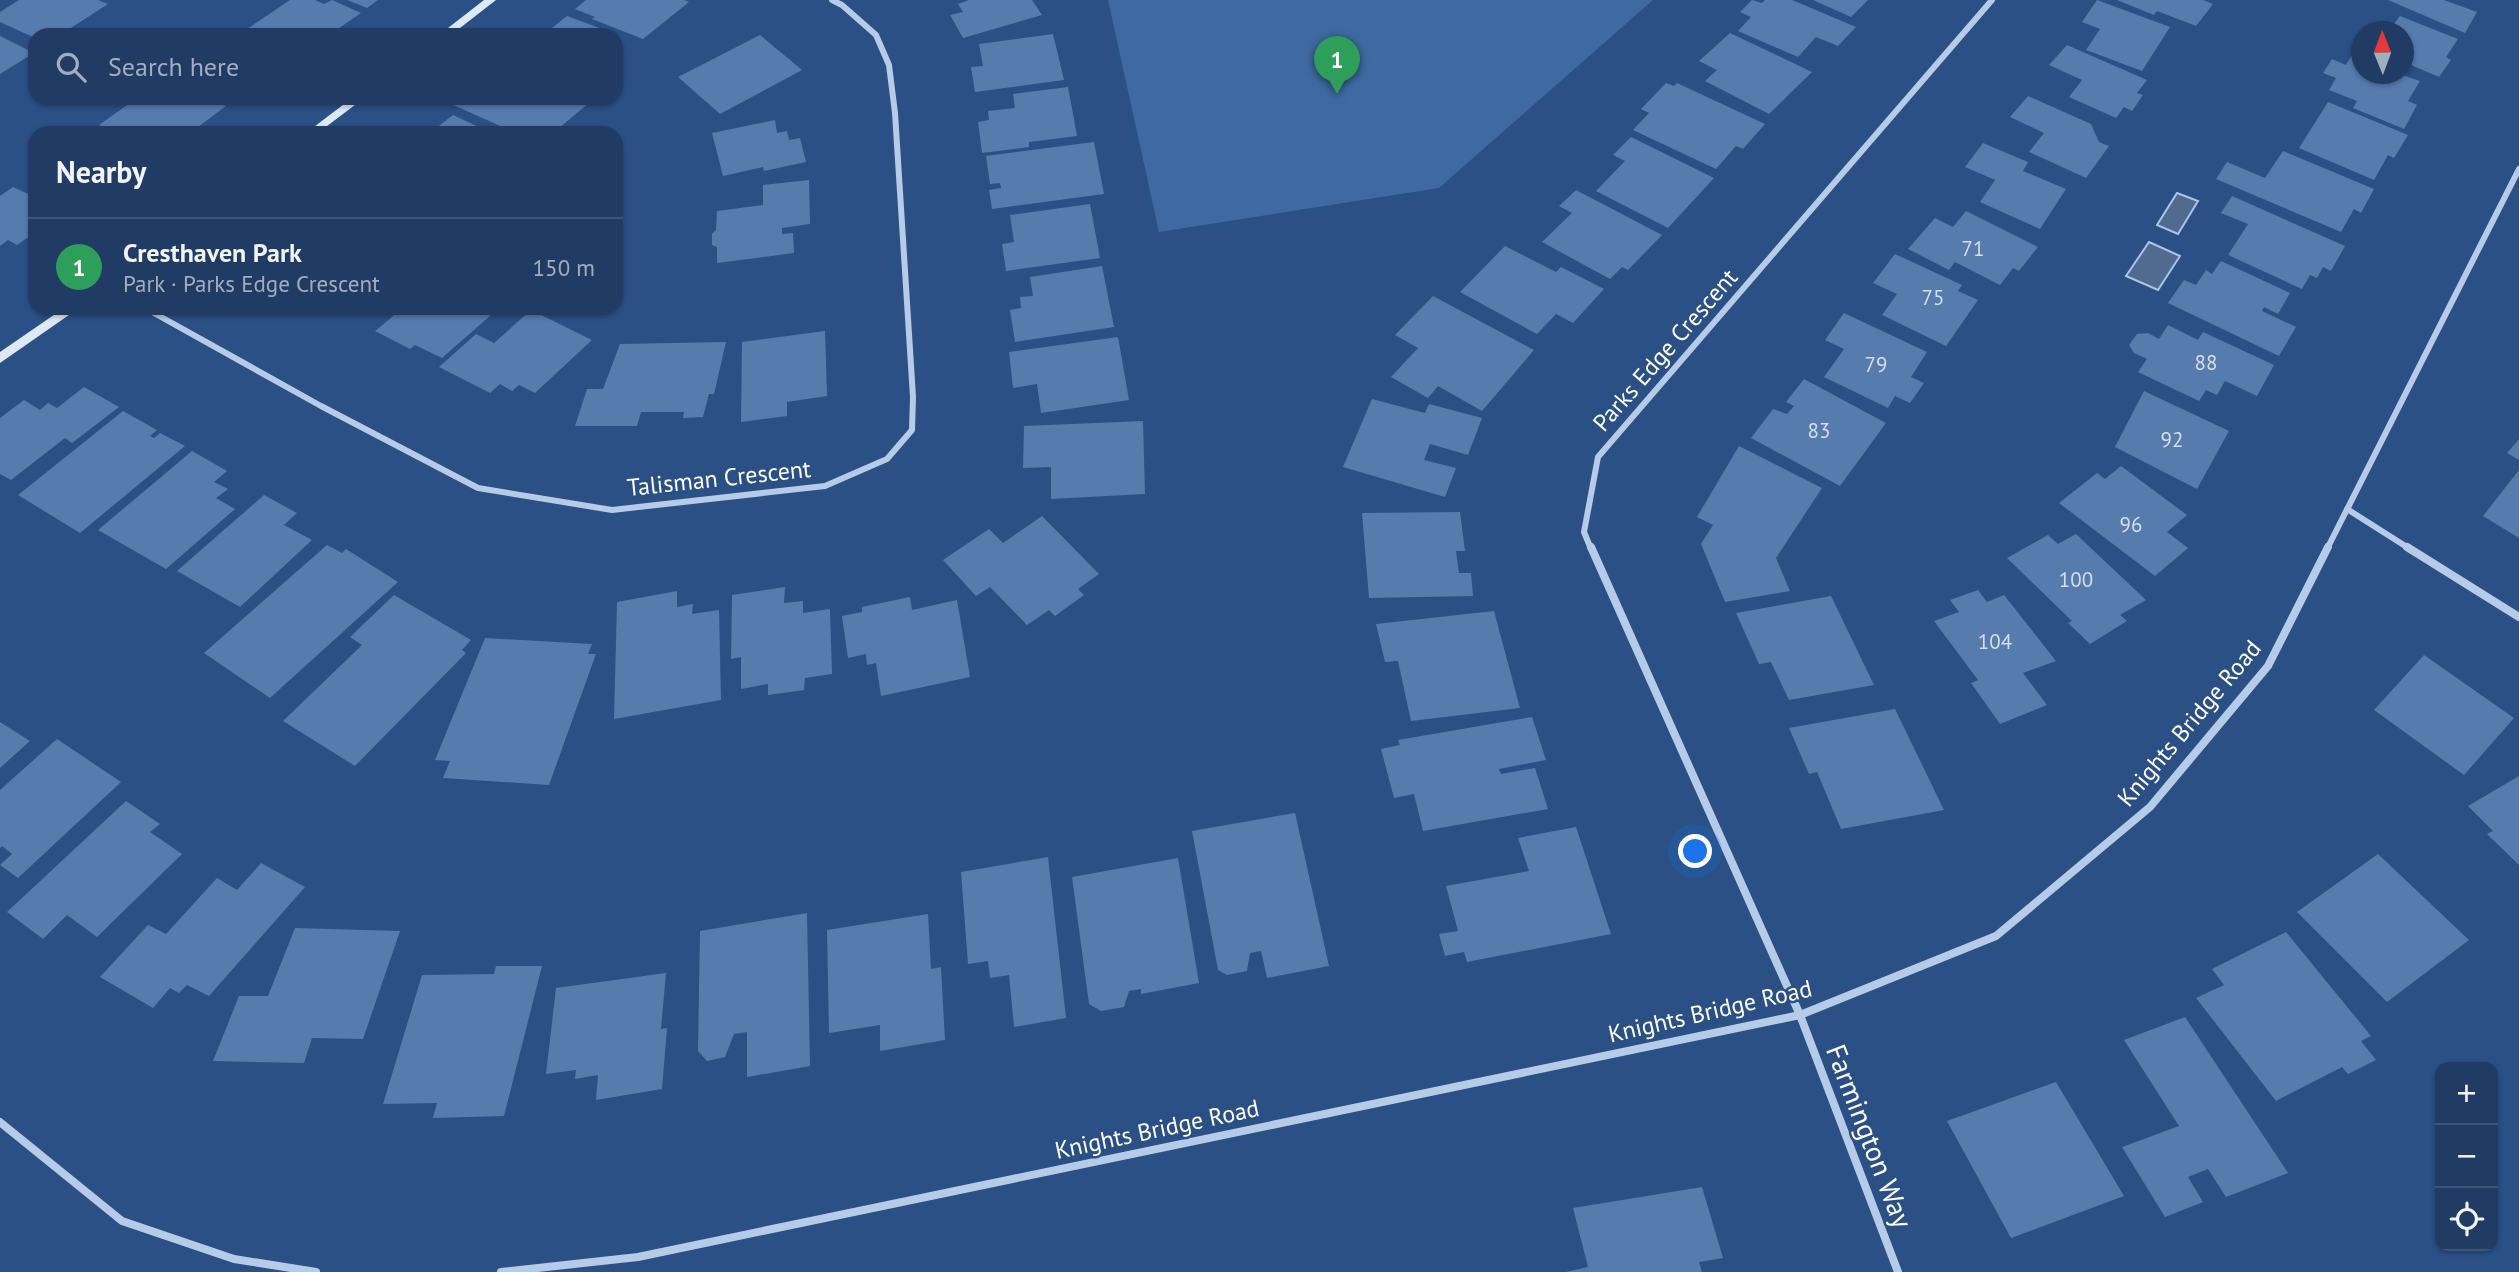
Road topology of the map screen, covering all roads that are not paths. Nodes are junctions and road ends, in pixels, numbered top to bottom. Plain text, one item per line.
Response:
1 (491, 0) edge
2 (832, 0) edge
3 (1992, 0) edge
4 (453, 28) edge
5 (350, 105) edge
6 (321, 126) edge
7 (2519, 169) edge
8 (63, 315) edge
9 (157, 315) edge
10 (0, 358) edge
11 (2347, 509) junction
12 (2519, 617) edge
13 (1800, 1015) junction
14 (0, 1122) edge
15 (316, 1272) edge
16 (500, 1272) edge
17 (1898, 1272) edge

1 - 4 street
2 - 9 street, Talisman Crescent
3 - 13 street, Parks Edge Crescent
5 - 6 street
7 - 11 street, Knights Bridge Road
8 - 10 street
11 - 12 street
11 - 13 street, Knights Bridge Road
13 - 16 street, Knights Bridge Road
13 - 17 street, Farmington Way
14 - 15 street

